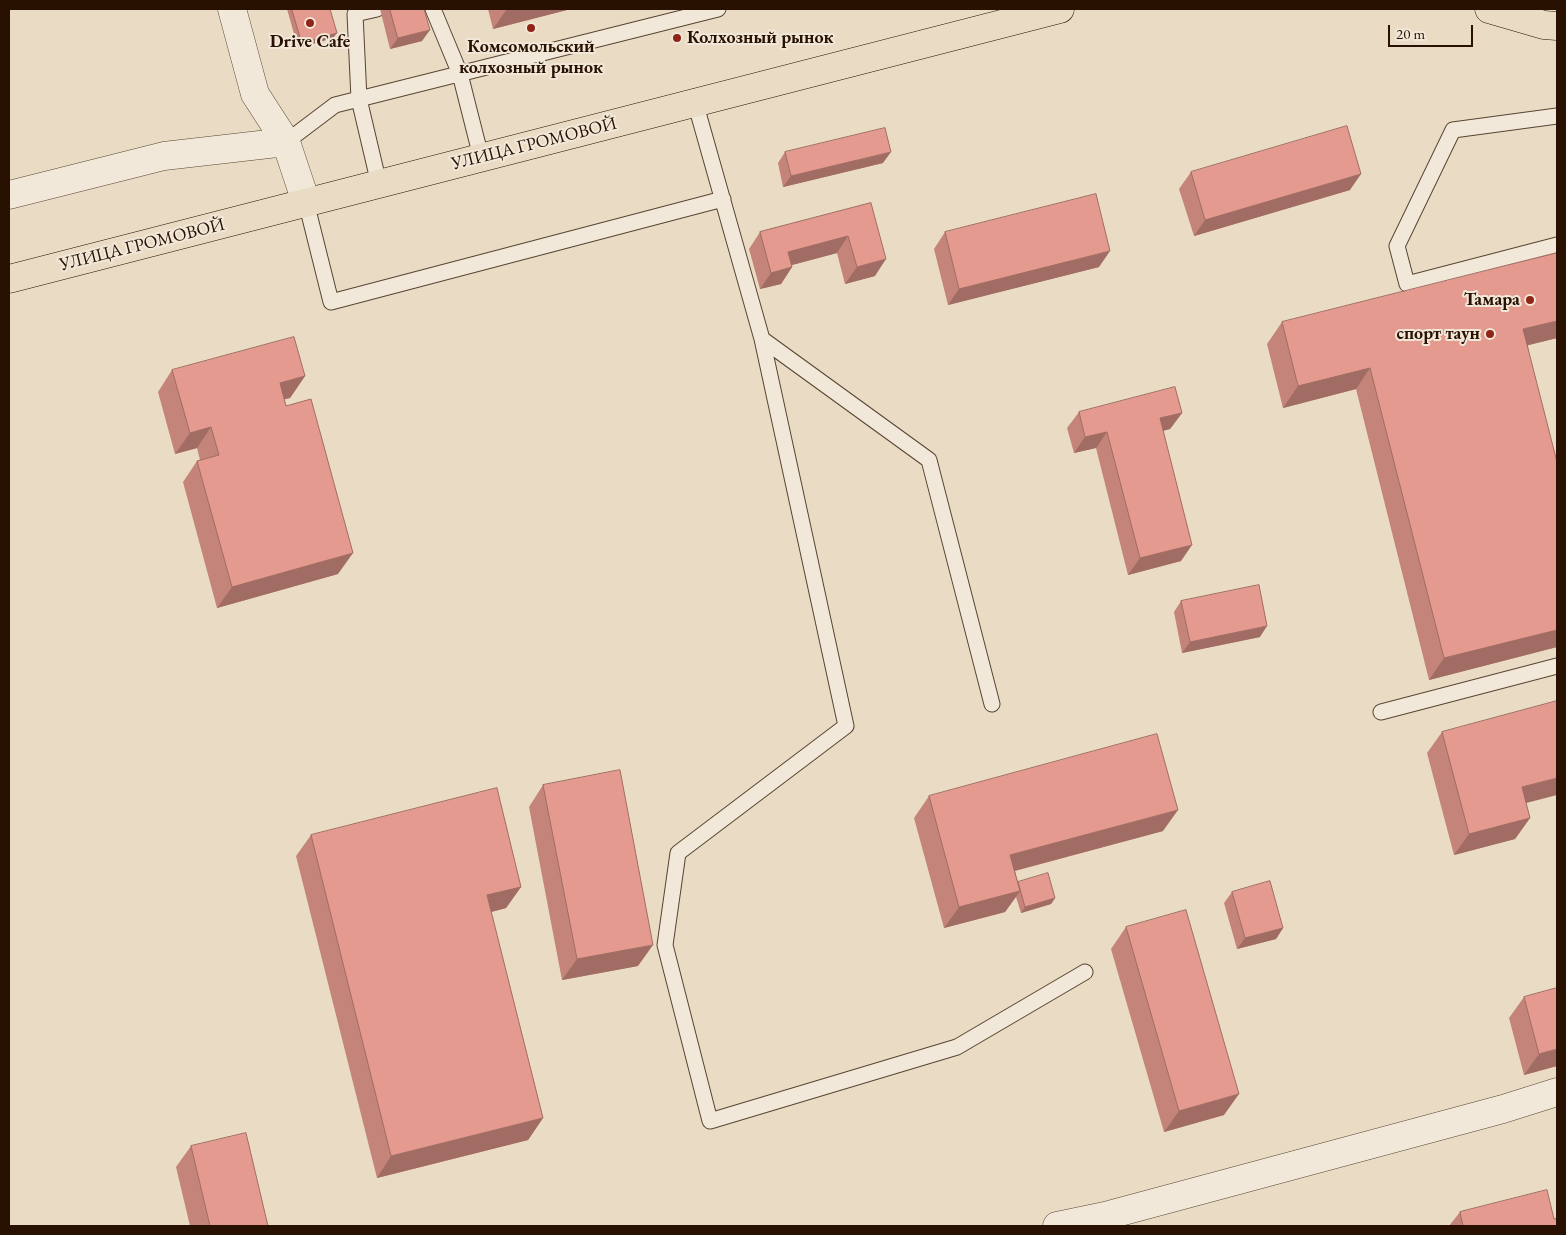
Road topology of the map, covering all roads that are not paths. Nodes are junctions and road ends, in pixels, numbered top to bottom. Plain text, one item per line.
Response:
1 (232, 9) edge
2 (377, 9) edge
3 (433, 9) edge
4 (718, 9) edge
5 (1060, 9) edge
6 (1489, 9) edge
7 (1557, 26) edge
8 (460, 74) junction
9 (359, 99) junction
10 (695, 102) junction
11 (1557, 116) edge
12 (286, 142) junction
13 (481, 157) junction
14 (380, 184) junction
15 (9, 195) edge
16 (723, 199) junction
17 (306, 202) junction
18 (1557, 245) edge
19 (9, 279) edge
20 (762, 338) junction
21 (1557, 666) edge
22 (992, 704) dead end
23 (1381, 712) dead end
24 (1085, 972) dead end
25 (1557, 1092) edge
26 (1057, 1226) edge

1 - 12 street
2 - 9 lane
3 - 8 lane
4 - 8 lane
5 - 10 main road, УЛИЦА ГРОМОВОЙ
6 - 7 main road
8 - 9 lane
8 - 13 lane
9 - 12 lane
9 - 14 lane
10 - 13 main road, УЛИЦА ГРОМОВОЙ
10 - 16 lane
11 - 18 lane
12 - 15 street
12 - 17 street
13 - 14 main road, УЛИЦА ГРОМОВОЙ
14 - 17 main road, УЛИЦА ГРОМОВОЙ
16 - 17 lane
16 - 20 lane
17 - 19 main road, УЛИЦА ГРОМОВОЙ
20 - 22 lane
20 - 24 lane
21 - 23 lane
25 - 26 street

